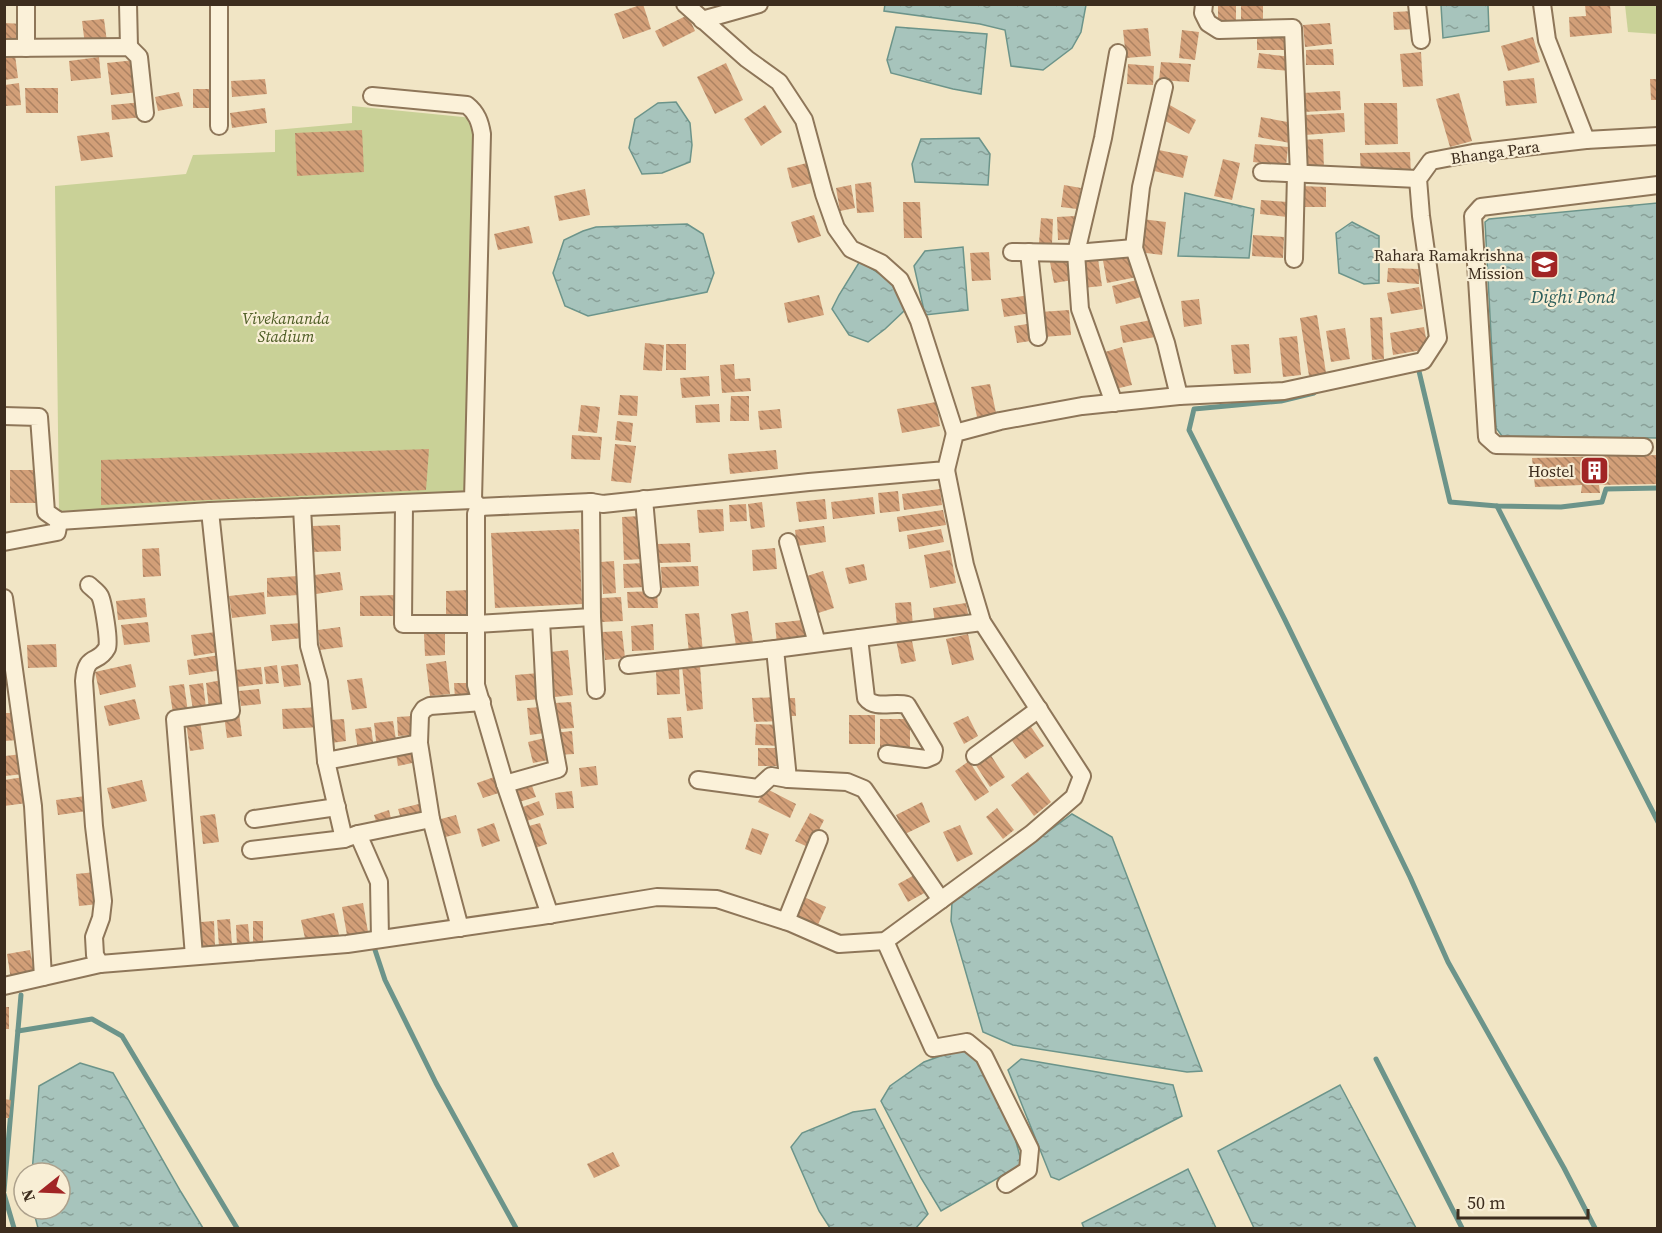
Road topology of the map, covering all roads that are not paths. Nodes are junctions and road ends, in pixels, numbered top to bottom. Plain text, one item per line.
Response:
1 (26, 4) edge
2 (128, 4) edge
3 (219, 4) edge
4 (685, 4) edge
5 (759, 4) edge
6 (1204, 4) edge
7 (1417, 4) edge
8 (1542, 4) edge
9 (702, 21) junction
10 (1421, 40) dead end
11 (129, 47) junction
12 (4, 48) edge
13 (26, 48) junction
14 (1118, 53) dead end
15 (1164, 87) dead end
16 (372, 96) dead end
17 (145, 113) dead end
18 (219, 126) dead end
19 (1658, 136) edge
20 (1586, 140) junction
21 (1262, 172) dead end
22 (1298, 174) junction
23 (1418, 180) junction
24 (1658, 185) edge
25 (1134, 248) junction
26 (1076, 253) junction
27 (1294, 259) dead end
28 (1038, 338) dead end
29 (1179, 396) junction
30 (1114, 403) junction
31 (4, 416) edge
32 (955, 433) junction
33 (1644, 447) dead end
34 (946, 470) junction
35 (644, 500) junction
36 (591, 502) junction
37 (404, 503) junction
38 (476, 504) junction
39 (302, 507) junction
40 (210, 511) junction
41 (59, 521) junction
42 (4, 542) edge
43 (788, 542) dead end
44 (89, 585) dead end
45 (652, 589) dead end
46 (4, 598) edge
47 (592, 617) junction
48 (541, 620) junction
49 (982, 622) junction
50 (476, 624) junction
51 (859, 638) junction
52 (817, 643) junction
53 (775, 650) junction
54 (628, 665) dead end
55 (596, 690) dead end
56 (482, 702) junction
57 (1039, 709) junction
58 (420, 743) junction
59 (887, 754) dead end
60 (975, 756) dead end
61 (327, 761) junction
62 (788, 779) junction
63 (698, 780) dead end
64 (505, 784) junction
65 (336, 807) junction
66 (254, 819) dead end
67 (431, 819) junction
68 (351, 836) junction
69 (819, 839) dead end
70 (251, 850) dead end
71 (941, 900) junction
72 (550, 915) junction
73 (786, 921) junction
74 (460, 928) junction
75 (380, 939) junction
76 (885, 941) junction
77 (194, 956) junction
78 (100, 964) junction
79 (43, 977) junction
80 (4, 986) edge
81 (1006, 1184) dead end

1 - 13 street
2 - 11 street
3 - 18 street
4 - 9 street
5 - 9 street
6 - 22 street
7 - 10 street
8 - 20 street
9 - 32 street
11 - 13 street
11 - 17 street
12 - 13 street
14 - 26 street
15 - 25 street
16 - 38 street
19 - 20 street, Bhanga Para
20 - 23 street, Bhanga Para
21 - 22 street
22 - 23 street
22 - 27 street
23 - 29 street
24 - 33 street
25 - 26 street
25 - 29 street
26 - 28 street
26 - 30 street
29 - 30 street
30 - 32 street
31 - 41 street
32 - 34 street
34 - 35 street
34 - 49 street
35 - 36 street
35 - 45 street
36 - 38 street
36 - 47 street
37 - 38 street
37 - 39 street
37 - 50 street
38 - 50 street
39 - 40 street
39 - 61 street
40 - 41 street
40 - 77 street
41 - 42 street
43 - 52 street
44 - 78 street
46 - 79 street
47 - 48 street
47 - 55 street
48 - 50 street
48 - 64 street
49 - 51 street
49 - 57 street
50 - 56 street
51 - 52 street
51 - 59 street
52 - 53 street
53 - 54 street
53 - 62 street
56 - 58 street
56 - 64 street
57 - 60 street
57 - 71 street
58 - 61 street
58 - 67 street
61 - 65 street
62 - 63 street
62 - 71 street
64 - 72 street
65 - 66 street
65 - 68 street
67 - 68 street
67 - 74 street
68 - 70 street
68 - 75 street
69 - 73 street
71 - 76 street
72 - 73 street
72 - 74 street
73 - 76 street
74 - 75 street
75 - 77 street
76 - 81 street
77 - 78 street
78 - 79 street
79 - 80 street

